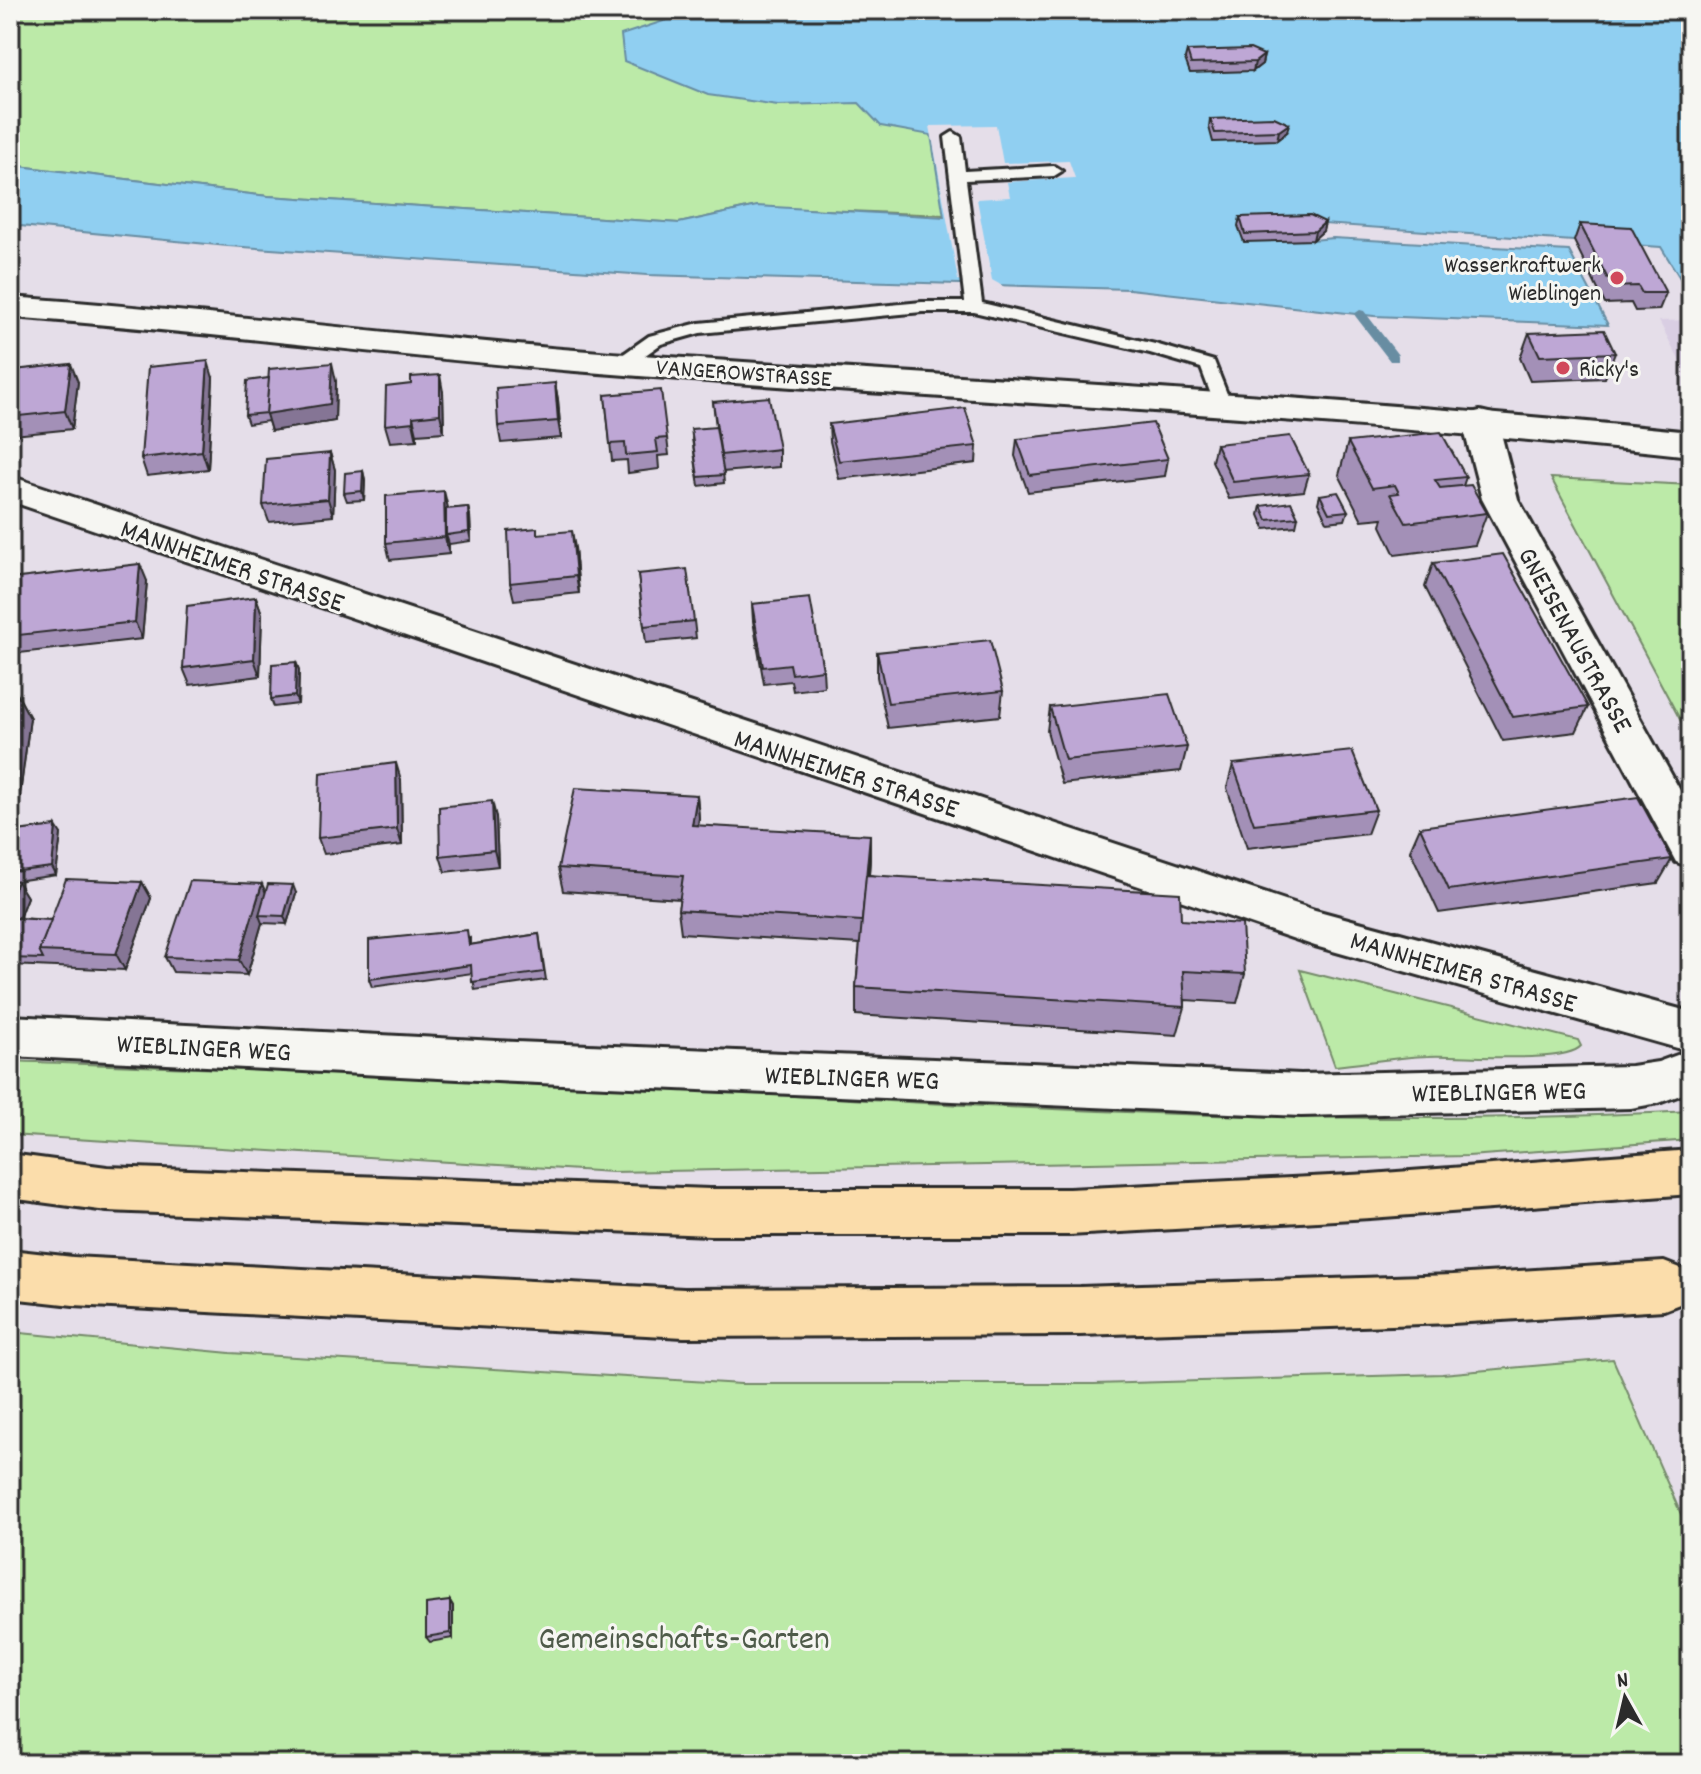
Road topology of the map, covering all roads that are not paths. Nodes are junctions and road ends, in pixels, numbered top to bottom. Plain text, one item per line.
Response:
1 (953, 137) dead end
2 (1054, 171) dead end
3 (957, 176) junction
4 (10, 307) edge
5 (974, 307) junction
6 (621, 364) junction
7 (1222, 404) junction
8 (1691, 418) edge
9 (1480, 422) junction
10 (1691, 444) edge
11 (10, 488) edge
12 (1691, 850) edge
13 (1691, 1032) edge
14 (10, 1036) edge
15 (1691, 1070) edge
16 (1691, 1172) edge
17 (10, 1176) edge
18 (10, 1274) edge
19 (1677, 1289) edge

1 - 3 lane
2 - 3 lane
3 - 5 lane
4 - 6 street, VANGEROWSTRASSE
5 - 6 lane
5 - 7 lane
6 - 7 street, VANGEROWSTRASSE
7 - 9 street, VANGEROWSTRASSE
8 - 9 street, VANGEROWSTRASSE
9 - 10 street, VANGEROWSTRASSE
9 - 12 street, GNEISENAUSTRASSE
11 - 13 street, MANNHEIMER STRASSE
14 - 15 street, WIEBLINGER WEG
16 - 17 highway
18 - 19 highway

